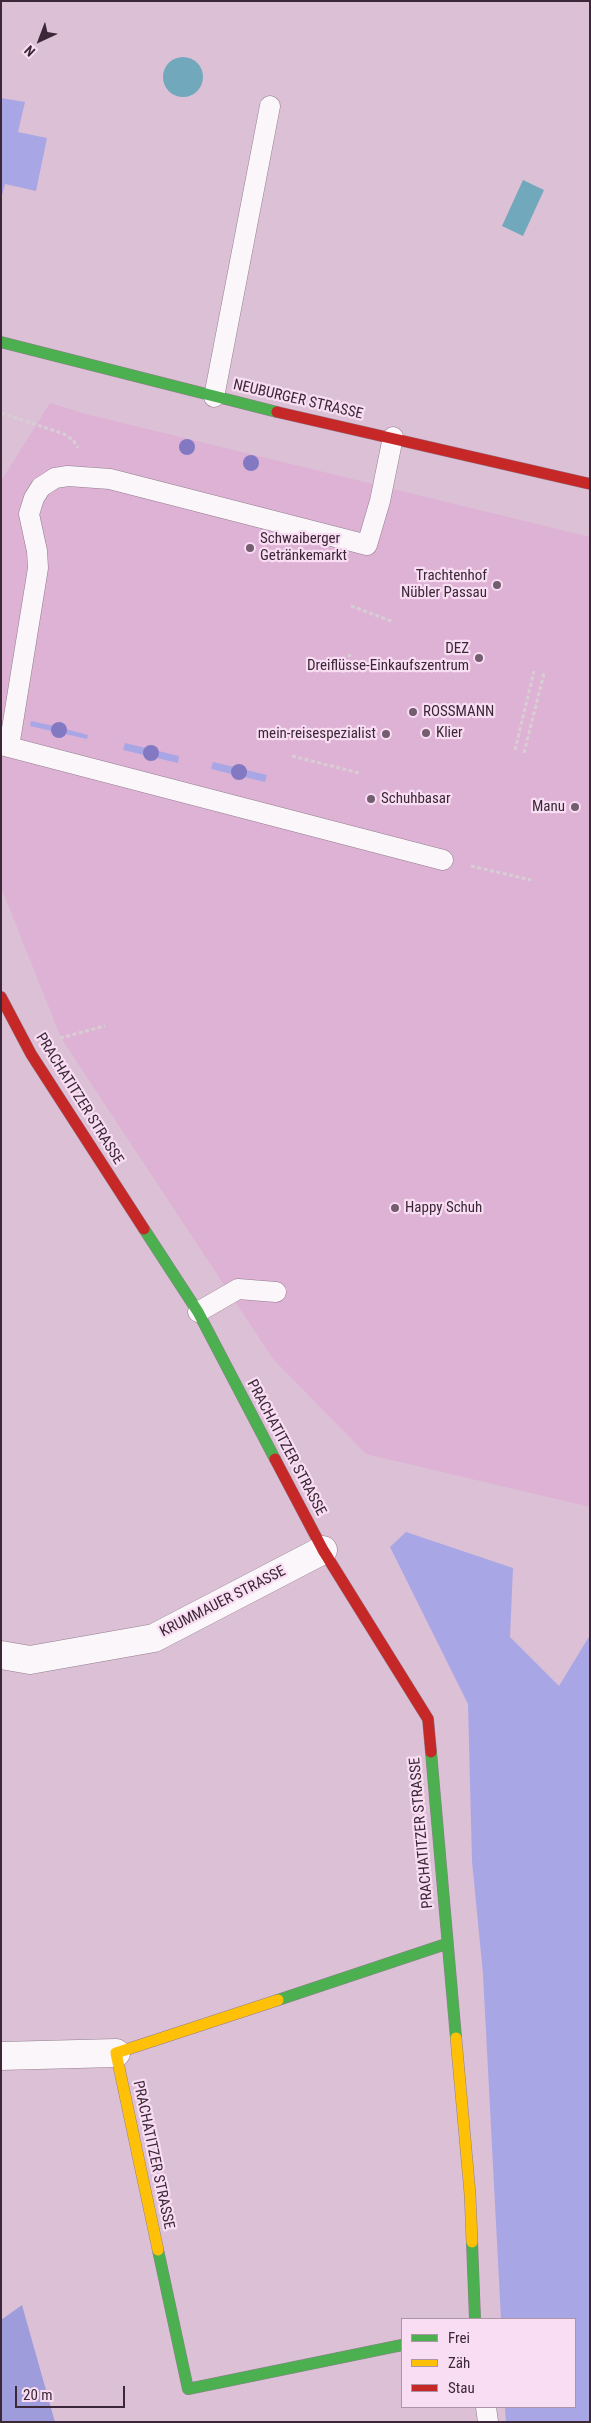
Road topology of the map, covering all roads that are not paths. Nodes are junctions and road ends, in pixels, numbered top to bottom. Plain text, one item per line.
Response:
1 (270, 106) dead end
2 (1, 342) edge
3 (214, 397) junction
4 (393, 437) junction
5 (590, 484) edge
6 (5, 746) edge
7 (443, 860) road end
8 (1, 997) edge
9 (276, 1292) dead end
10 (198, 1312) junction
11 (323, 1550) junction
12 (1, 1655) edge
13 (446, 1944) junction
14 (116, 2053) junction
15 (1, 2056) edge
16 (475, 2318) edge
17 (401, 2345) edge
18 (486, 2408) edge
19 (488, 2422) edge

1 - 3 lane
2 - 3 street, NEUBURGER STRASSE
3 - 4 street, NEUBURGER STRASSE
4 - 5 street, NEUBURGER STRASSE
4 - 6 lane
6 - 7 lane
8 - 10 street, PRACHATITZER STRASSE
9 - 10 lane
10 - 11 street, PRACHATITZER STRASSE
11 - 12 street, KRUMMAUER STRASSE
11 - 13 street, PRACHATITZER STRASSE
13 - 14 street
13 - 16 street, PRACHATITZER STRASSE
14 - 15 street
14 - 17 street, PRACHATITZER STRASSE
18 - 19 lane

